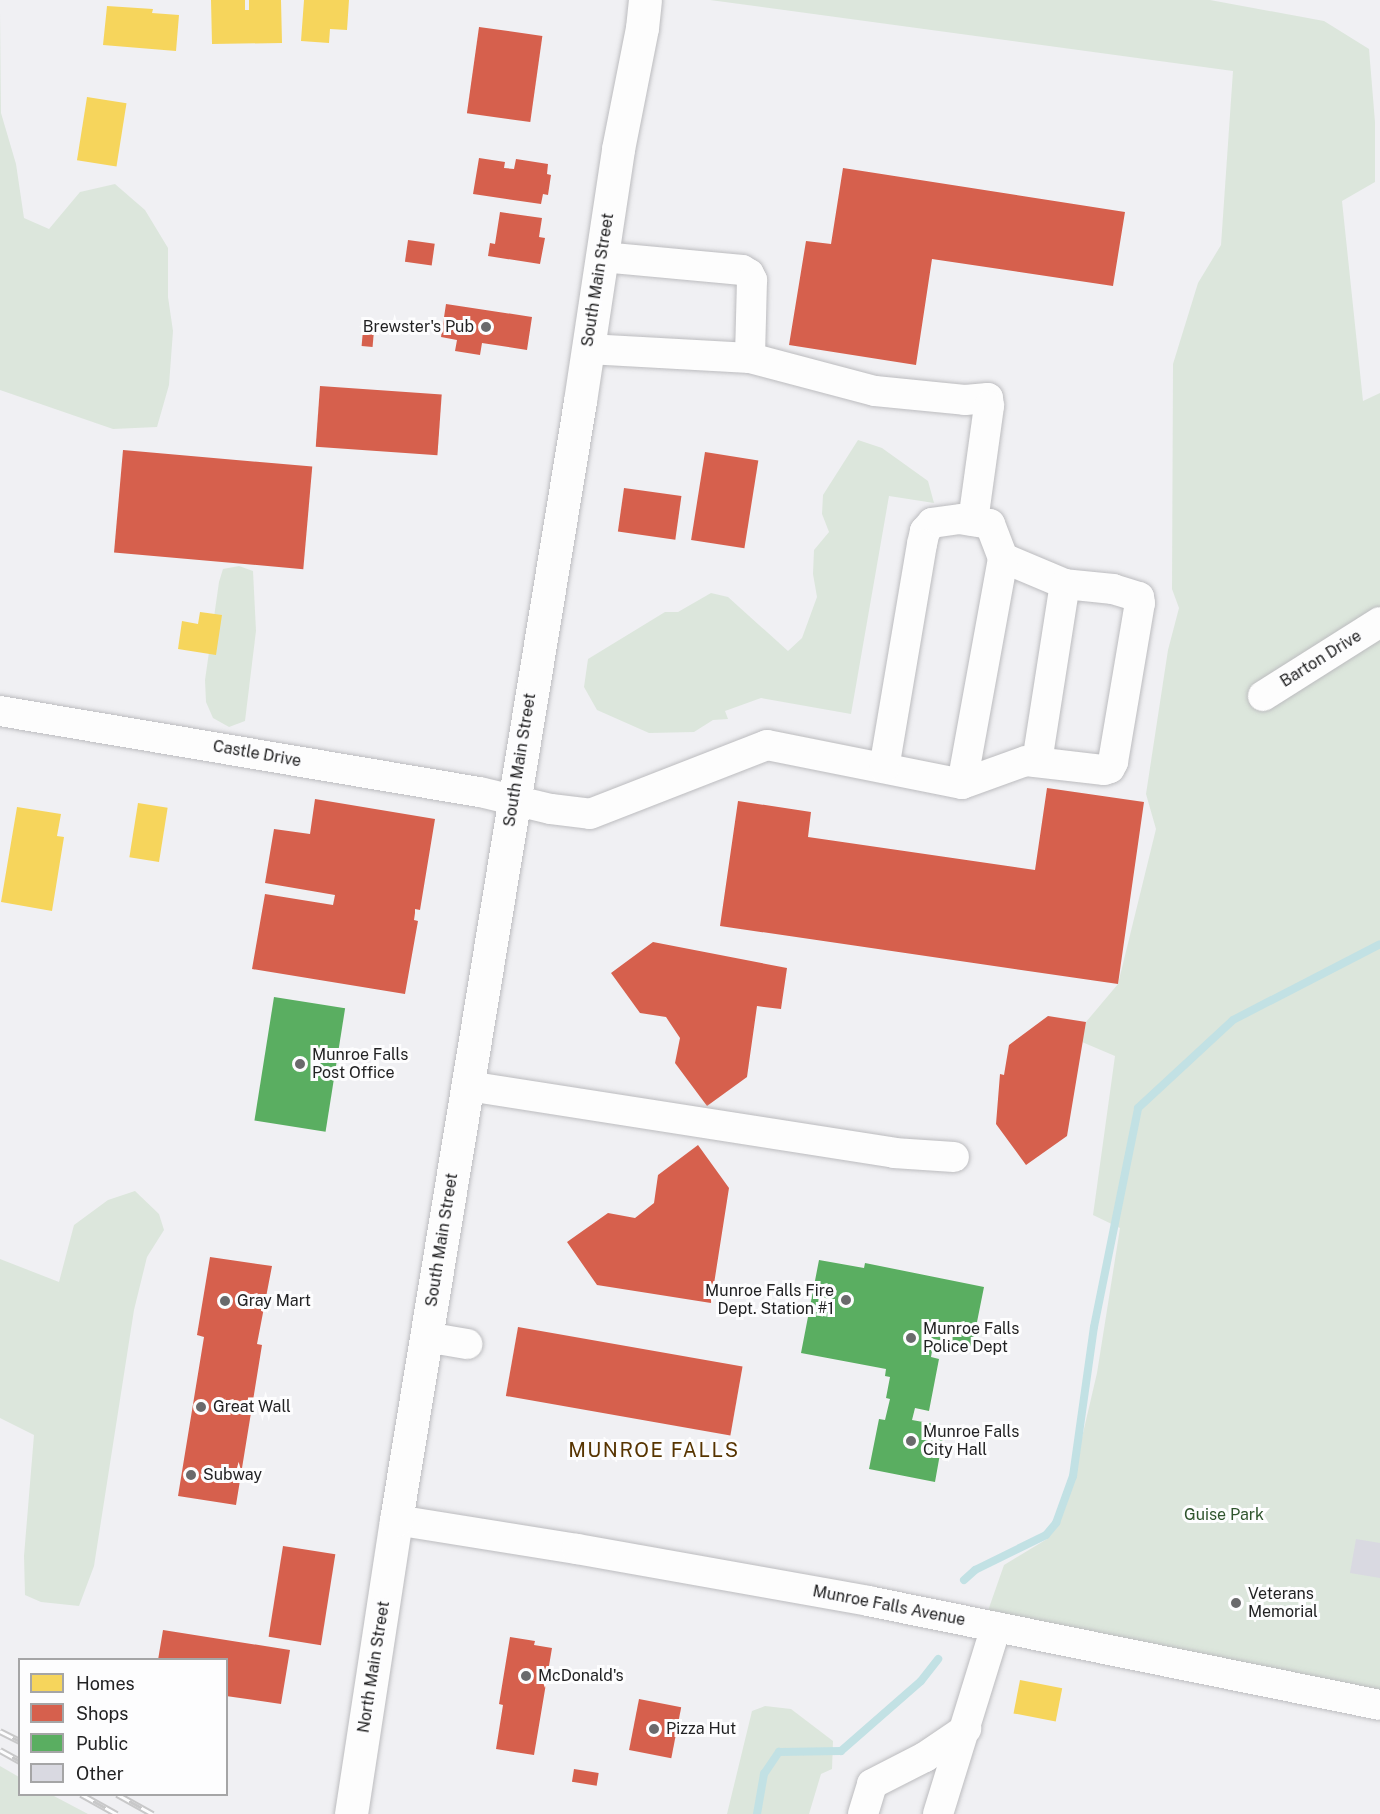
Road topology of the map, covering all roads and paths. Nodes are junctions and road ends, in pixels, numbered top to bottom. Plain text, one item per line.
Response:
1 (645, 0) edge
2 (602, 257) junction
3 (588, 349) junction
4 (750, 358) junction
5 (973, 521) junction
6 (1003, 558) junction
7 (1065, 584) junction
8 (1380, 622) edge
9 (1263, 696) dead end
10 (0, 711) edge
11 (1036, 762) junction
12 (884, 768) junction
13 (962, 784) junction
14 (513, 799) junction
15 (468, 1086) junction
16 (954, 1157) dead end
17 (426, 1337) junction
18 (466, 1344) dead end
19 (396, 1520) junction
20 (996, 1628) junction
21 (1380, 1704) edge
22 (966, 1729) junction
23 (351, 1814) edge
24 (863, 1814) edge
25 (938, 1814) edge

1 - 2 main road, South Main Street
2 - 3 main road, South Main Street
2 - 4 street
3 - 4 street
3 - 14 main road, South Main Street
4 - 5 street
5 - 6 street
5 - 12 street
6 - 7 street
6 - 13 street
7 - 11 street
7 - 11 street
8 - 9 street, Barton Drive
10 - 14 street, Castle Drive
11 - 13 street
12 - 13 street, Castle Drive
12 - 14 street, Castle Drive
14 - 15 main road, South Main Street
15 - 16 street
15 - 17 main road, South Main Street
17 - 18 street
17 - 19 main road, South Main Street
19 - 20 street, Munroe Falls Avenue
19 - 23 main road, North Main Street
20 - 21 street, Munroe Falls Avenue
20 - 22 street
22 - 24 street
22 - 25 street

